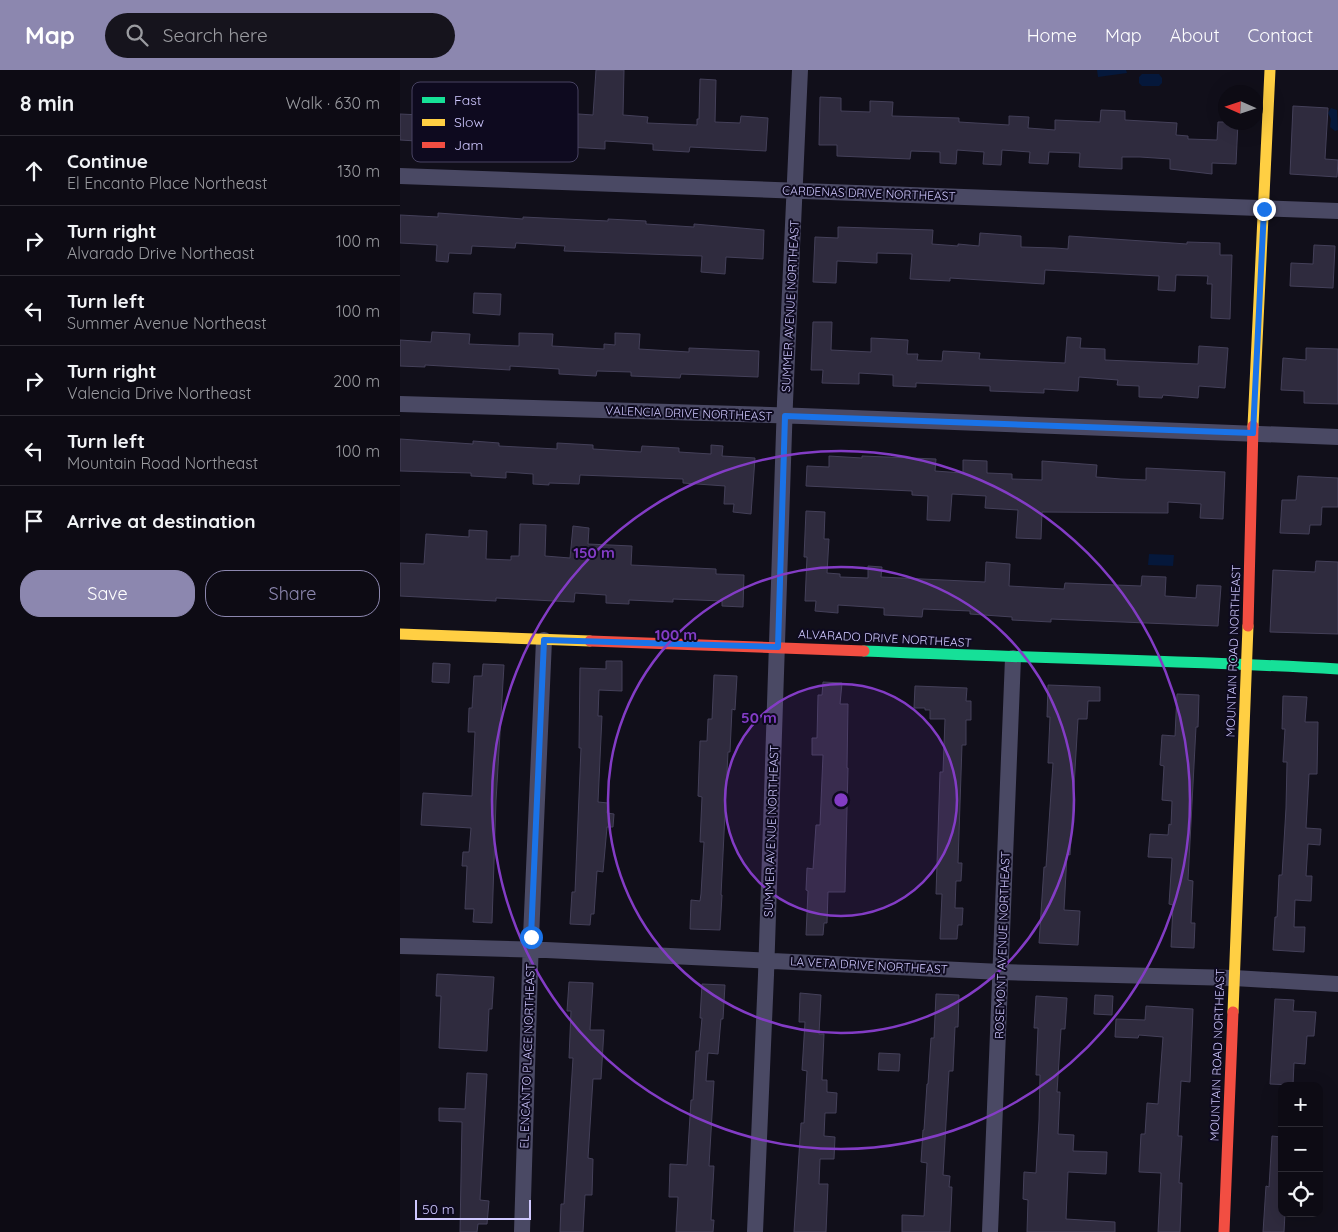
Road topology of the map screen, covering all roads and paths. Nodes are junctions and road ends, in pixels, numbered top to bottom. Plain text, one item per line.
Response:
1 (800, 70) edge
2 (1270, 70) edge
3 (400, 176) edge
4 (795, 190) junction
5 (1264, 209) junction
6 (1338, 211) edge
7 (400, 404) edge
8 (785, 416) junction
9 (1253, 433) junction
10 (1338, 437) edge
11 (400, 634) edge
12 (544, 640) junction
13 (778, 647) junction
14 (1013, 658) junction
15 (1246, 664) junction
16 (1338, 669) edge
17 (400, 946) edge
18 (531, 949) junction
19 (767, 960) junction
20 (1001, 972) junction
21 (1234, 978) junction
22 (1338, 984) edge
23 (522, 1232) edge
24 (755, 1232) edge
25 (990, 1232) edge
26 (1224, 1232) edge

1 - 4 street, SUMMER AVENUE NORTHEAST
2 - 5 street, MOUNTAIN ROAD NORTHEAST
3 - 4 street, CARDENAS DRIVE NORTHEAST
4 - 5 street, CARDENAS DRIVE NORTHEAST
4 - 8 street, SUMMER AVENUE NORTHEAST
5 - 6 street, CARDENAS DRIVE NORTHEAST
5 - 9 street, MOUNTAIN ROAD NORTHEAST
7 - 8 street, VALENCIA DRIVE NORTHEAST
8 - 9 street, VALENCIA DRIVE NORTHEAST
8 - 13 street, SUMMER AVENUE NORTHEAST
9 - 10 street, VALENCIA DRIVE NORTHEAST
9 - 15 street, MOUNTAIN ROAD NORTHEAST
11 - 12 street, ALVARADO DRIVE NORTHEAST
12 - 13 street, ALVARADO DRIVE NORTHEAST
12 - 18 street, EL ENCANTO PLACE NORTHEAST
13 - 14 street, ALVARADO DRIVE NORTHEAST
13 - 19 street, SUMMER AVENUE NORTHEAST
14 - 15 street, ALVARADO DRIVE NORTHEAST
14 - 20 street, ROSEMONT AVENUE NORTHEAST
15 - 16 street, ALVARADO DRIVE NORTHEAST
15 - 21 street, MOUNTAIN ROAD NORTHEAST
17 - 18 street, LA VETA DRIVE NORTHEAST
18 - 19 street, LA VETA DRIVE NORTHEAST
18 - 23 street, EL ENCANTO PLACE NORTHEAST
19 - 20 street, LA VETA DRIVE NORTHEAST
19 - 24 street, SUMMER AVENUE NORTHEAST
20 - 21 street, LA VETA DRIVE NORTHEAST
20 - 25 street, ROSEMONT AVENUE NORTHEAST
21 - 22 street, LA VETA DRIVE NORTHEAST
21 - 26 street, MOUNTAIN ROAD NORTHEAST

